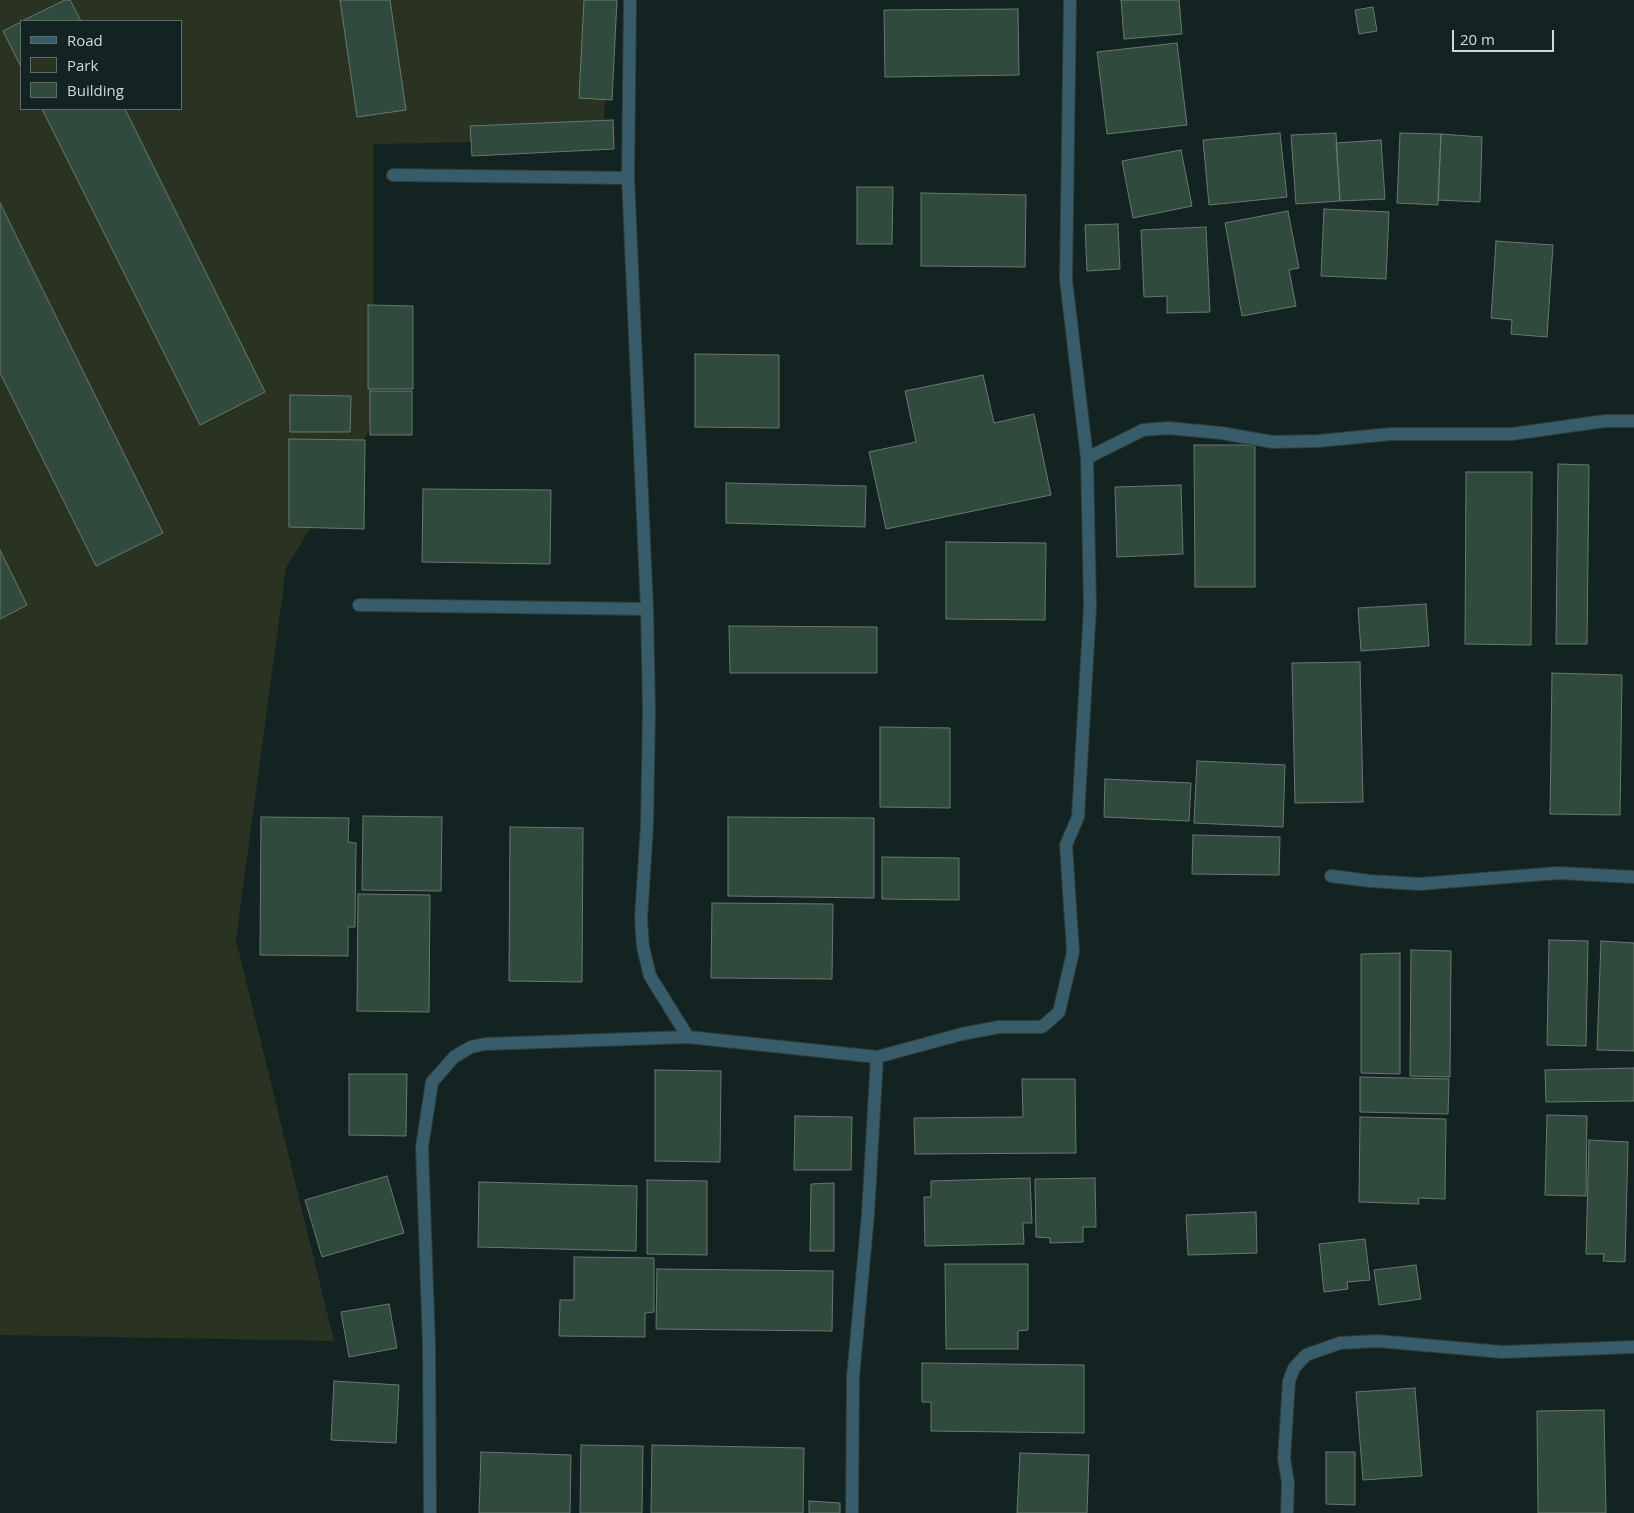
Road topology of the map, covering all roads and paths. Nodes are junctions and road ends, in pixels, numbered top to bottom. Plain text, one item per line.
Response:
1 (630, 0) edge
2 (1070, 0) edge
3 (394, 175) dead end
4 (628, 178) junction
5 (1634, 421) edge
6 (1087, 458) junction
7 (359, 605) dead end
8 (647, 609) junction
9 (1332, 876) dead end
10 (1634, 877) edge
11 (688, 1038) junction
12 (877, 1057) junction
13 (1634, 1347) edge
14 (430, 1513) edge
15 (852, 1513) edge
16 (1288, 1513) edge

1 - 4 street
2 - 6 street
3 - 4 street
4 - 8 street
5 - 6 street
6 - 12 street
7 - 8 street
8 - 11 street
9 - 10 street
11 - 12 street
11 - 14 street
12 - 15 street
13 - 16 street

